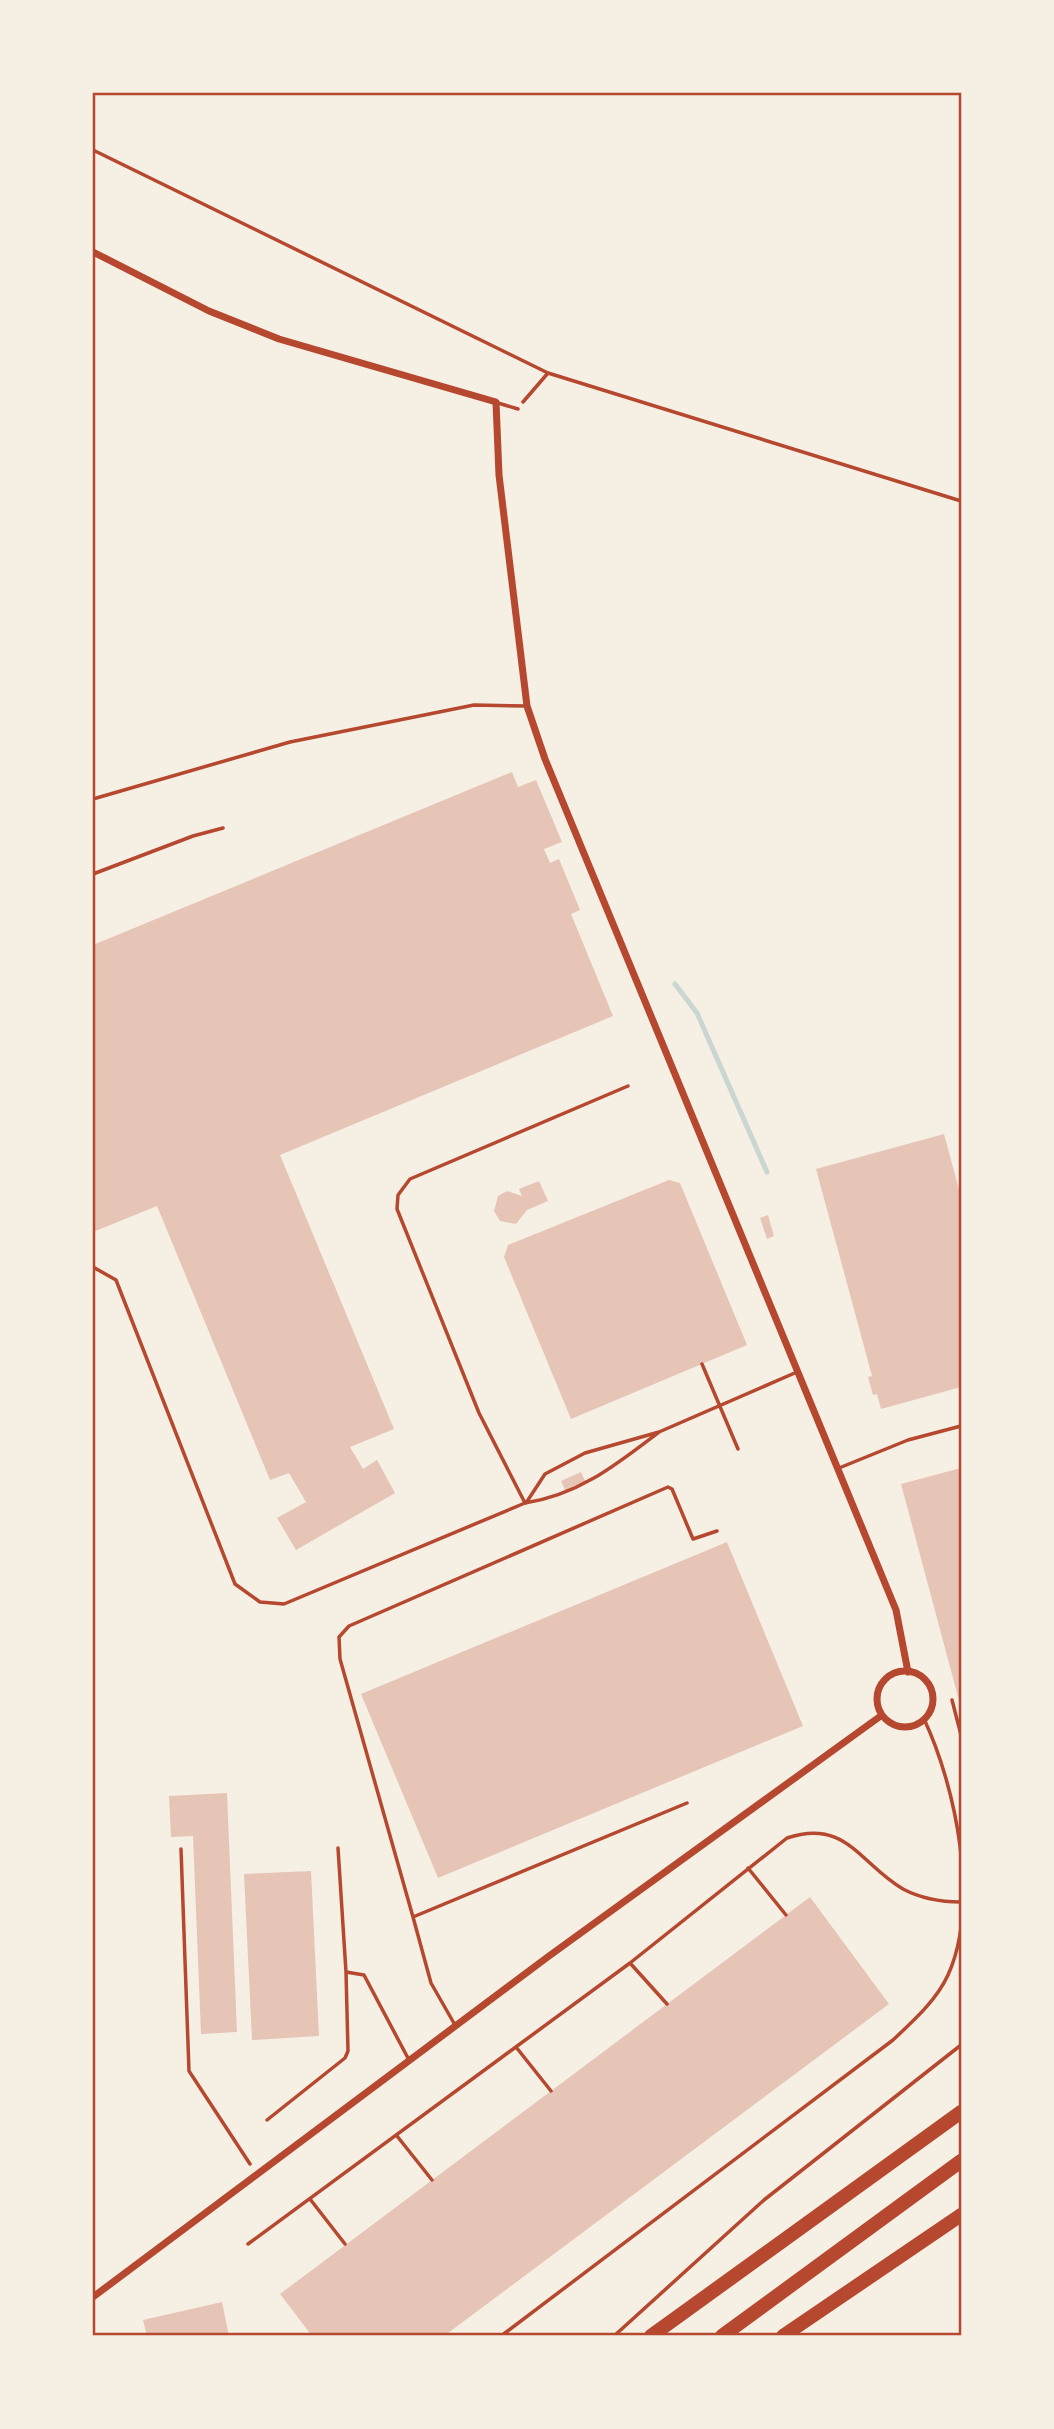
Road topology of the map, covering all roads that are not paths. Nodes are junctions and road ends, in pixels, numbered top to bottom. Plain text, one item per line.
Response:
1 (93, 252) edge
2 (496, 402) junction
3 (518, 409) road end
4 (527, 706) junction
5 (93, 799) edge
6 (223, 828) dead end
7 (93, 874) edge
8 (628, 1086) dead end
9 (93, 1267) edge
10 (702, 1364) dead end
11 (799, 1371) junction
12 (720, 1406) junction
13 (961, 1426) edge
14 (659, 1432) junction
15 (738, 1449) dead end
16 (839, 1468) junction
17 (525, 1503) junction
18 (717, 1531) dead end
19 (908, 1672) junction
20 (952, 1700) dead end
21 (882, 1715) junction
22 (924, 1719) junction
23 (961, 1735) edge
24 (687, 1803) dead end
25 (338, 1848) dead end
26 (748, 1868) junction
27 (961, 1902) edge
28 (786, 1915) dead end
29 (413, 1917) junction
30 (630, 1963) junction
31 (346, 1972) junction
32 (667, 2004) dead end
33 (456, 2025) junction
34 (961, 2045) edge
35 (516, 2048) junction
36 (409, 2060) junction
37 (551, 2091) dead end
38 (961, 2112) edge
39 (267, 2120) dead end
40 (397, 2136) junction
41 (961, 2161) edge
42 (432, 2180) dead end
43 (310, 2199) junction
44 (961, 2215) edge
45 (248, 2244) dead end
46 (345, 2244) dead end
47 (93, 2297) edge
48 (501, 2336) edge
49 (614, 2336) edge
50 (651, 2336) edge
51 (722, 2336) edge
52 (783, 2336) edge

1 - 2 street
2 - 3 lane
2 - 4 street
4 - 5 lane
4 - 11 street
6 - 7 lane
8 - 17 lane
9 - 17 lane
10 - 12 lane
11 - 12 lane
11 - 16 street
12 - 14 lane
12 - 15 lane
13 - 16 lane
14 - 17 lane
14 - 17 lane
16 - 19 street
18 - 29 lane
19 - 21 street
19 - 22 street
20 - 23 lane
21 - 22 street
21 - 33 street
22 - 27 lane
24 - 29 lane
25 - 31 lane
26 - 27 lane
26 - 28 lane
26 - 30 lane
27 - 48 lane
29 - 33 lane
30 - 32 lane
30 - 35 lane
31 - 36 lane
31 - 39 lane
33 - 36 street
34 - 49 lane
35 - 37 lane
35 - 40 lane
36 - 47 street
38 - 50 highway
40 - 42 lane
40 - 43 lane
41 - 51 highway
43 - 45 lane
43 - 46 lane
44 - 52 highway

